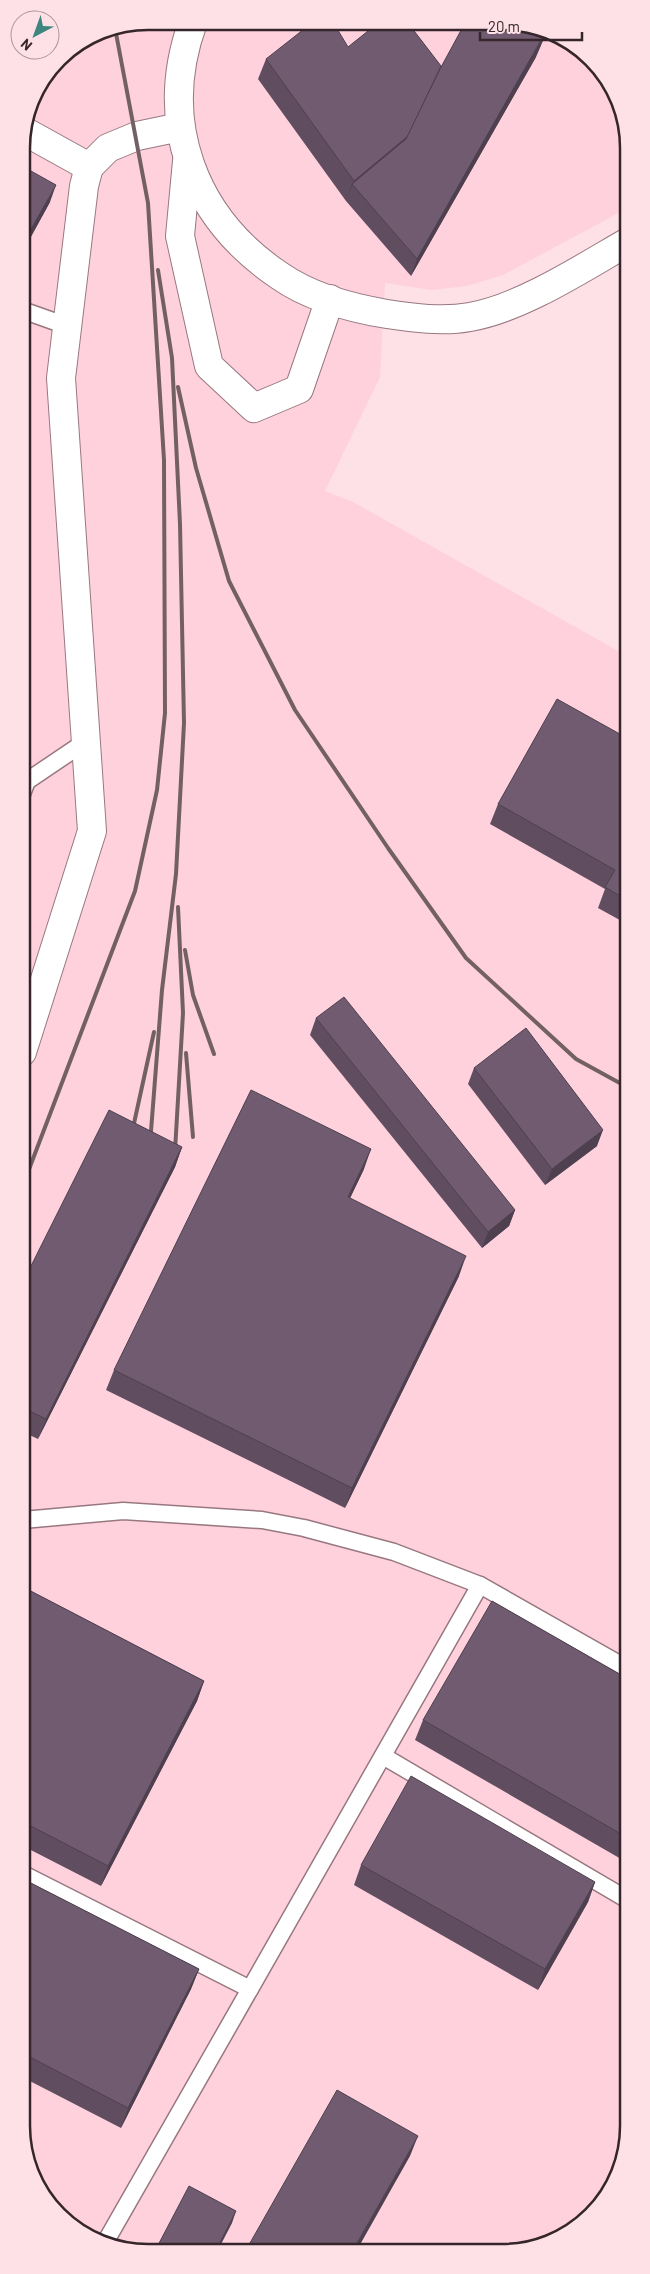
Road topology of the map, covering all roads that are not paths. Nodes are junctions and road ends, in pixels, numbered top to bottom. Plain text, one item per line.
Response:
1 (191, 30) edge
2 (180, 127) junction
3 (31, 135) edge
4 (188, 160) junction
5 (89, 167) junction
6 (620, 246) edge
7 (330, 299) junction
8 (30, 313) edge
9 (68, 326) junction
10 (85, 742) junction
11 (30, 779) edge
12 (30, 1027) edge
13 (30, 1519) edge
14 (480, 1585) junction
15 (620, 1664) edge
16 (383, 1756) junction
17 (30, 1878) edge
18 (620, 1895) edge
19 (250, 1989) junction
20 (108, 2237) edge

1 - 2 street
2 - 4 street
2 - 5 street
3 - 5 street
4 - 7 street
4 - 7 street
5 - 9 street
6 - 7 street
8 - 9 lane
9 - 10 street
10 - 11 lane
10 - 12 street
13 - 14 lane
14 - 15 lane
14 - 16 lane
16 - 18 lane
16 - 19 lane
17 - 19 lane
19 - 20 lane

